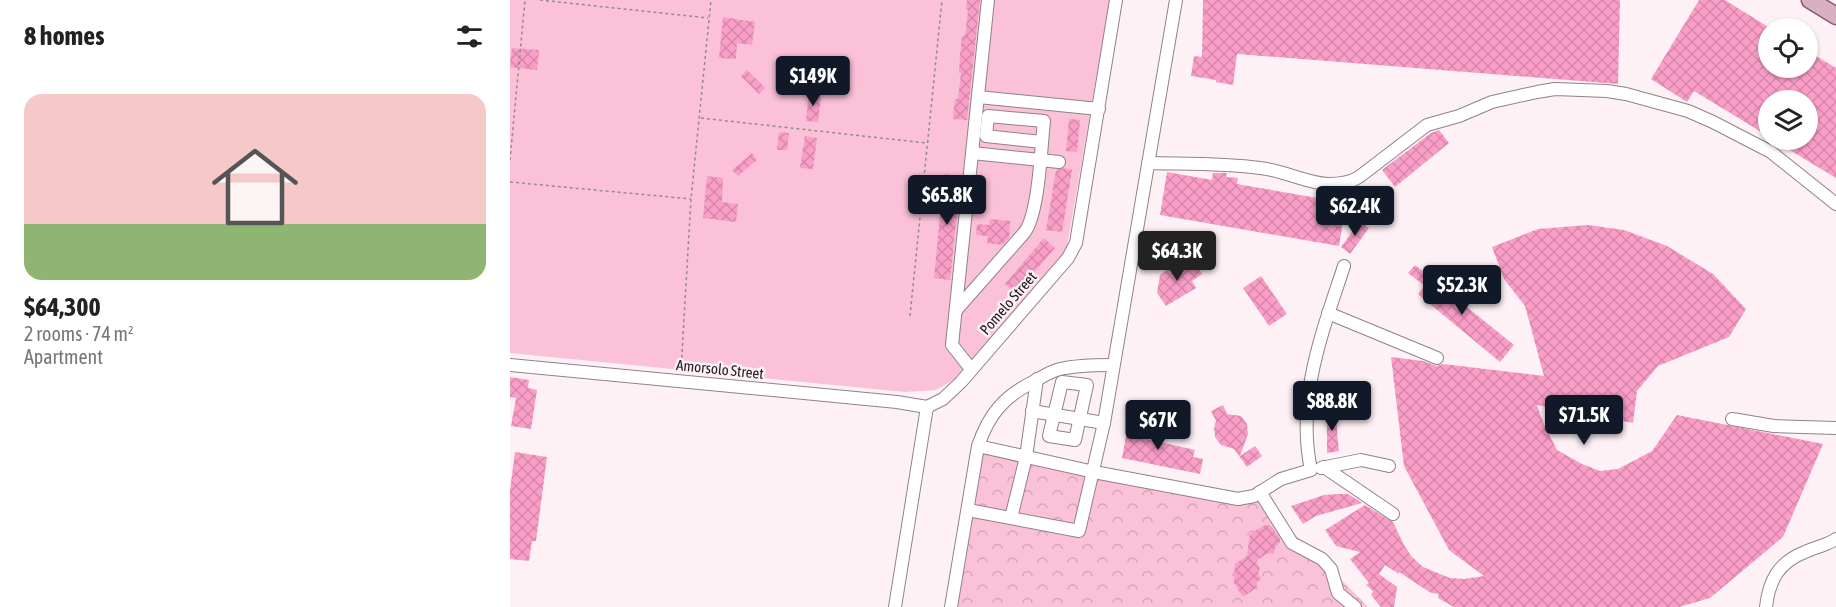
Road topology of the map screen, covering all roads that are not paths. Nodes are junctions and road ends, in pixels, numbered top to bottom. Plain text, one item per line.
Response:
1 (988, 0) edge
2 (1116, 0) edge
3 (1176, 0) edge
4 (1810, 0) edge
5 (1836, 16) edge
6 (978, 97) junction
7 (1099, 109) junction
8 (1042, 142) junction
9 (972, 153) junction
10 (1040, 161) junction
11 (1059, 162) dead end
12 (1148, 163) junction
13 (1836, 204) edge
14 (1344, 267) dead end
15 (957, 309) junction
16 (1328, 313) junction
17 (1437, 358) dead end
18 (1112, 364) junction
19 (510, 365) edge
20 (971, 369) junction
21 (1037, 379) junction
22 (927, 407) junction
23 (1032, 411) junction
24 (1053, 414) junction
25 (1079, 419) junction
26 (1732, 419) dead end
27 (1104, 423) junction
28 (1836, 428) edge
29 (978, 446) junction
30 (1026, 457) junction
31 (1389, 466) dead end
32 (1324, 467) junction
33 (1311, 470) junction
34 (1094, 472) junction
35 (1260, 492) junction
36 (968, 510) junction
37 (1393, 514) dead end
38 (1011, 518) junction
39 (1835, 542) edge
40 (896, 607) edge
41 (951, 607) edge
42 (1355, 607) edge
43 (1766, 607) edge

1 - 6 street
2 - 7 street, Pomelo Street
3 - 12 street
4 - 5 main road
6 - 7 street
6 - 9 street
7 - 20 street, Pomelo Street
8 - 8 street
8 - 10 street
9 - 10 street
9 - 15 street
10 - 11 street
10 - 15 street
12 - 13 street
12 - 18 street
14 - 16 street
15 - 20 street
16 - 17 street
16 - 33 street
18 - 21 street
18 - 27 street
19 - 22 street, Amorsolo Street
20 - 22 street, Pomelo Street
21 - 23 street
21 - 29 street
22 - 40 street
23 - 24 street
23 - 30 street
24 - 25 street
24 - 25 street
24 - 25 street
25 - 27 street
26 - 28 street
27 - 34 street
29 - 30 street
29 - 36 street
30 - 34 street
30 - 38 street
31 - 32 street
32 - 33 street
32 - 37 street
33 - 35 street
34 - 35 street
34 - 38 street
35 - 42 street
36 - 38 street
36 - 41 street
39 - 43 street

